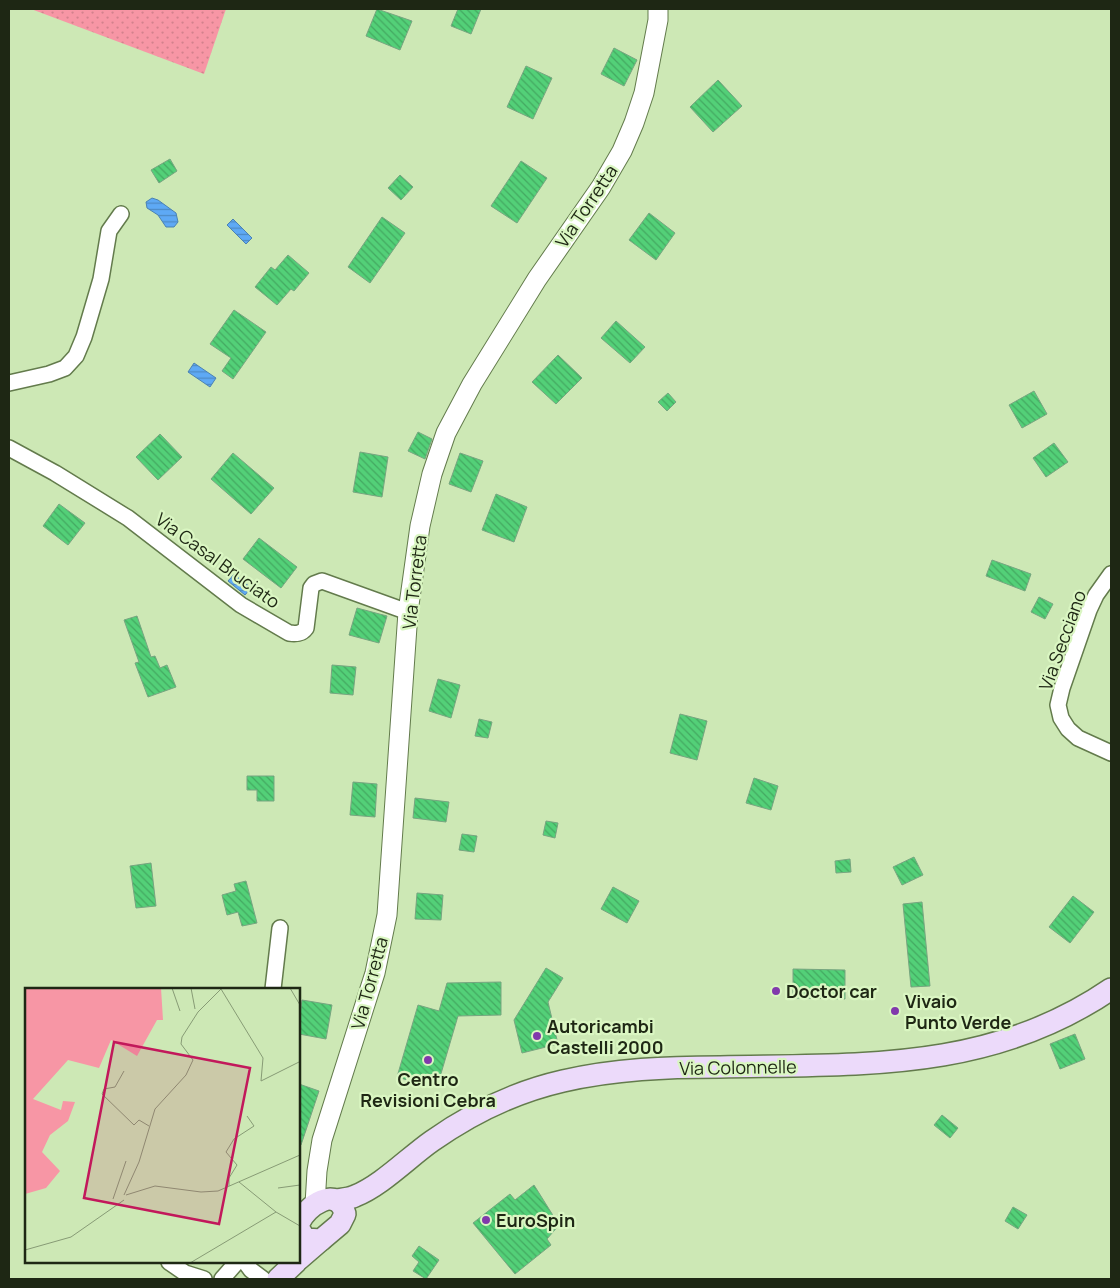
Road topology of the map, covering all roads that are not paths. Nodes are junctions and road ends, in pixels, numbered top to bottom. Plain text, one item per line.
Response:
1 (658, 9) edge
2 (122, 214) dead end
3 (9, 383) edge
4 (9, 448) edge
5 (1111, 574) edge
6 (408, 612) junction
7 (1111, 753) edge
8 (280, 928) dead end
9 (273, 988) edge
10 (1111, 989) edge
11 (337, 1204) junction
12 (300, 1222) edge
13 (300, 1228) edge
14 (321, 1240) junction
15 (300, 1257) edge
16 (170, 1263) edge
17 (236, 1263) edge
18 (246, 1263) edge
19 (204, 1279) edge
20 (222, 1279) edge
21 (263, 1279) edge

1 - 6 street, Via Torretta
2 - 3 street
4 - 6 street, Via Casal Bruciato
5 - 7 street, Via Secciano
6 - 11 street, Via Torretta
8 - 9 street
10 - 11 main road, Via Colonnelle
11 - 12 main road, Via Colonnelle
11 - 14 main road, Via Colonnelle
13 - 14 main road, Via Colonnelle
14 - 15 main road, Via Colonnelle
16 - 19 street
17 - 20 street
18 - 21 street

